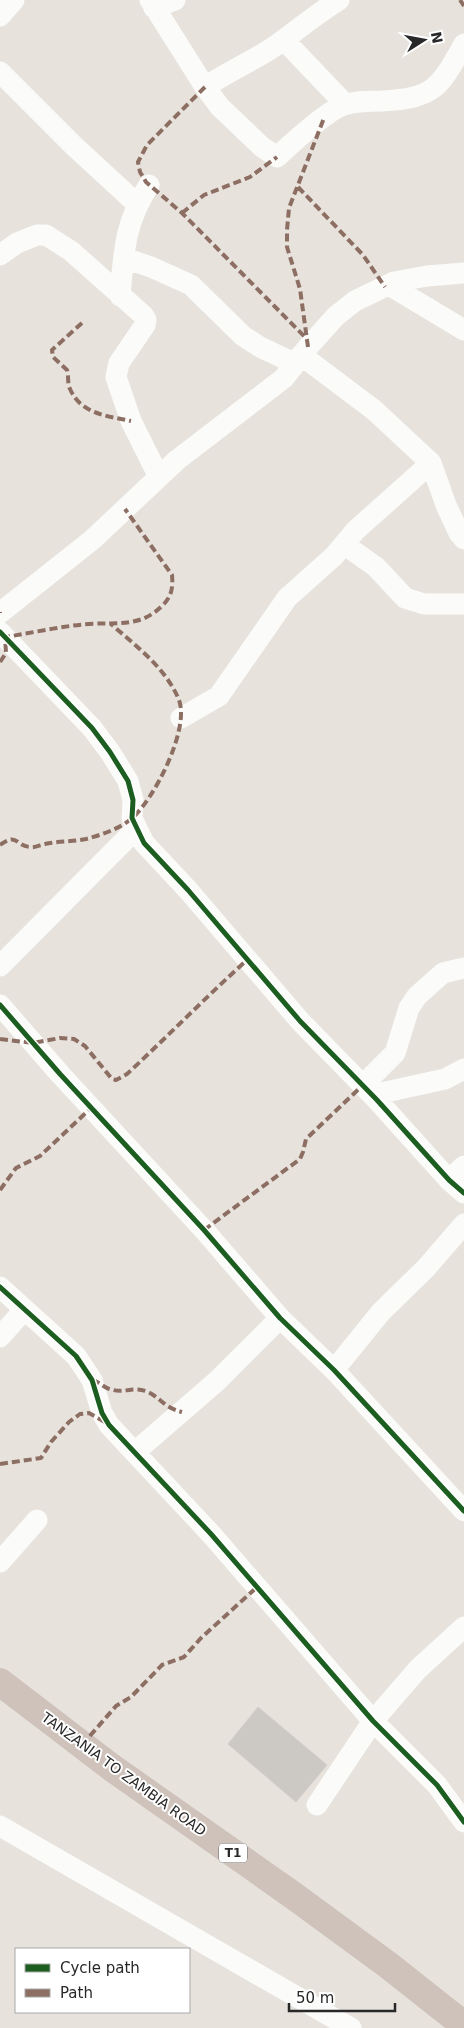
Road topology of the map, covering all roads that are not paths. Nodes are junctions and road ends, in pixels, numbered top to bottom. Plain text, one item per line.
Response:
1 (14, 0) edge
2 (175, 0) edge
3 (339, 0) edge
4 (152, 4) edge
5 (0, 16) edge
6 (284, 40) junction
7 (464, 44) edge
8 (0, 72) edge
9 (206, 87) junction
10 (345, 104) junction
11 (149, 186) dead end
12 (137, 204) junction
13 (0, 255) edge
14 (124, 258) junction
15 (464, 273) edge
16 (388, 285) junction
17 (120, 296) junction
18 (464, 330) edge
19 (298, 359) junction
20 (431, 463) junction
21 (159, 477) junction
22 (464, 539) edge
23 (345, 545) junction
24 (464, 604) edge
25 (0, 613) edge
26 (0, 632) edge
27 (181, 718) dead end
28 (136, 829) junction
29 (0, 966) edge
30 (464, 968) edge
31 (0, 1005) edge
32 (464, 1069) edge
33 (367, 1090) junction
34 (459, 1180) edge
35 (464, 1224) edge
36 (0, 1287) edge
37 (24, 1310) junction
38 (280, 1318) junction
39 (0, 1337) edge
40 (334, 1370) junction
41 (135, 1452) junction
42 (456, 1490) edge
43 (464, 1511) edge
44 (37, 1520) dead end
45 (0, 1562) edge
46 (464, 1627) edge
47 (0, 1682) edge
48 (373, 1721) junction
49 (316, 1804) dead end
50 (464, 1822) edge
51 (0, 1826) edge
52 (464, 2026) edge
53 (351, 2028) edge

1 - 5 street
2 - 4 street
3 - 6 street
4 - 9 street
6 - 9 street
6 - 10 street
7 - 10 street
8 - 12 street
9 - 10 street
11 - 12 street
12 - 14 street
13 - 17 street
14 - 17 street
14 - 19 street
15 - 16 street
16 - 18 street
16 - 19 street
17 - 21 street
19 - 20 street
19 - 21 street
20 - 22 street
20 - 23 street
21 - 25 street
23 - 24 street
23 - 27 street
26 - 28 street
28 - 29 street
28 - 33 street
30 - 33 street
31 - 38 street
32 - 33 street
33 - 34 street
35 - 40 street
36 - 37 street
37 - 39 street
37 - 41 street
38 - 40 street
38 - 41 street
40 - 42 street
41 - 48 street
42 - 43 street
44 - 45 street
46 - 48 street
47 - 52 highway, TANZANIA TO ZAMBIA ROAD / T1
48 - 49 street
48 - 50 street
51 - 53 street

